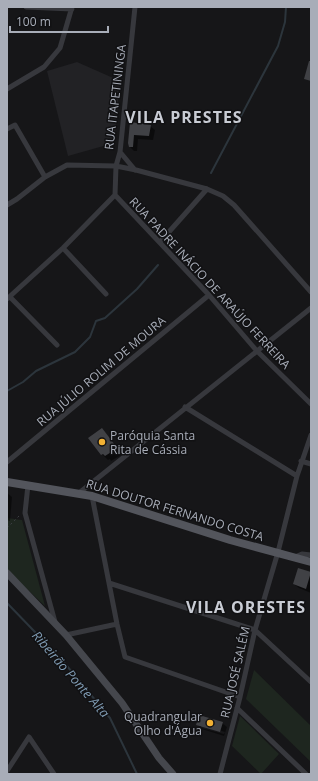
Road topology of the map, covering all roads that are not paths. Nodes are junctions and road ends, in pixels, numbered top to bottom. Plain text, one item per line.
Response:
1 (26, 7) edge
2 (135, 7) edge
3 (72, 8) edge
4 (7, 89) edge
5 (7, 129) edge
6 (120, 152) junction
7 (116, 166) junction
8 (136, 170) junction
9 (45, 177) junction
10 (207, 189) junction
11 (115, 195) junction
12 (7, 205) edge
13 (160, 242) junction
14 (63, 248) junction
15 (311, 292) edge
16 (106, 294) dead end
17 (209, 294) junction
18 (8, 298) edge
19 (311, 308) edge
20 (57, 345) dead end
21 (256, 350) junction
22 (311, 404) edge
23 (185, 407) junction
24 (311, 435) edge
25 (301, 461) junction
26 (7, 462) edge
27 (311, 464) edge
28 (297, 476) junction
29 (7, 482) edge
30 (28, 485) junction
31 (79, 493) junction
32 (92, 496) junction
33 (278, 552) junction
34 (311, 555) edge
35 (296, 558) junction
36 (311, 562) edge
37 (7, 573) edge
38 (109, 582) junction
39 (55, 623) junction
40 (117, 624) junction
41 (255, 630) junction
42 (66, 635) junction
43 (311, 682) edge
44 (240, 697) junction
45 (237, 708) junction
46 (159, 758) junction
47 (7, 772) edge
48 (54, 774) edge
49 (173, 774) edge
50 (178, 774) edge
51 (220, 774) edge
52 (306, 774) edge

1 - 3 street
2 - 6 street, RUA ITAPETININGA
3 - 4 street
5 - 9 street
6 - 7 street, RUA ITAPETININGA
6 - 8 street
7 - 8 street
7 - 9 street
7 - 11 street, RUA PADRE INÁCIO DE ARAÚJO FERREIRA
8 - 10 street
9 - 12 street
10 - 13 street
10 - 15 street
11 - 13 street, RUA PADRE INÁCIO DE ARAÚJO FERREIRA
11 - 14 street
13 - 17 street, RUA PADRE INÁCIO DE ARAÚJO FERREIRA
14 - 16 street
14 - 18 street
17 - 21 street, RUA PADRE INÁCIO DE ARAÚJO FERREIRA
17 - 26 street, RUA JÚLIO ROLIM DE MOURA
18 - 20 street
19 - 21 street
21 - 22 street, RUA PADRE INÁCIO DE ARAÚJO FERREIRA
21 - 23 street
23 - 28 street
23 - 31 street
24 - 25 street
25 - 27 street
25 - 28 street
28 - 33 street
29 - 30 main road, RUA DOUTOR FERNANDO COSTA
30 - 31 main road, RUA DOUTOR FERNANDO COSTA
30 - 39 street
31 - 32 main road, RUA DOUTOR FERNANDO COSTA
32 - 33 main road, RUA DOUTOR FERNANDO COSTA
32 - 38 street
33 - 35 main road, RUA DOUTOR FERNANDO COSTA
33 - 41 street, RUA JOSÉ SALÉM
34 - 35 street
35 - 36 main road, RUA DOUTOR FERNANDO COSTA
37 - 39 main road
38 - 40 street
38 - 41 street
39 - 42 main road
40 - 42 street
40 - 44 street
41 - 43 street
41 - 44 street, RUA JOSÉ SALÉM
42 - 46 main road
44 - 45 street, RUA JOSÉ SALÉM
45 - 51 street, RUA JOSÉ SALÉM
45 - 52 street
46 - 49 main road
46 - 50 main road
47 - 48 street

